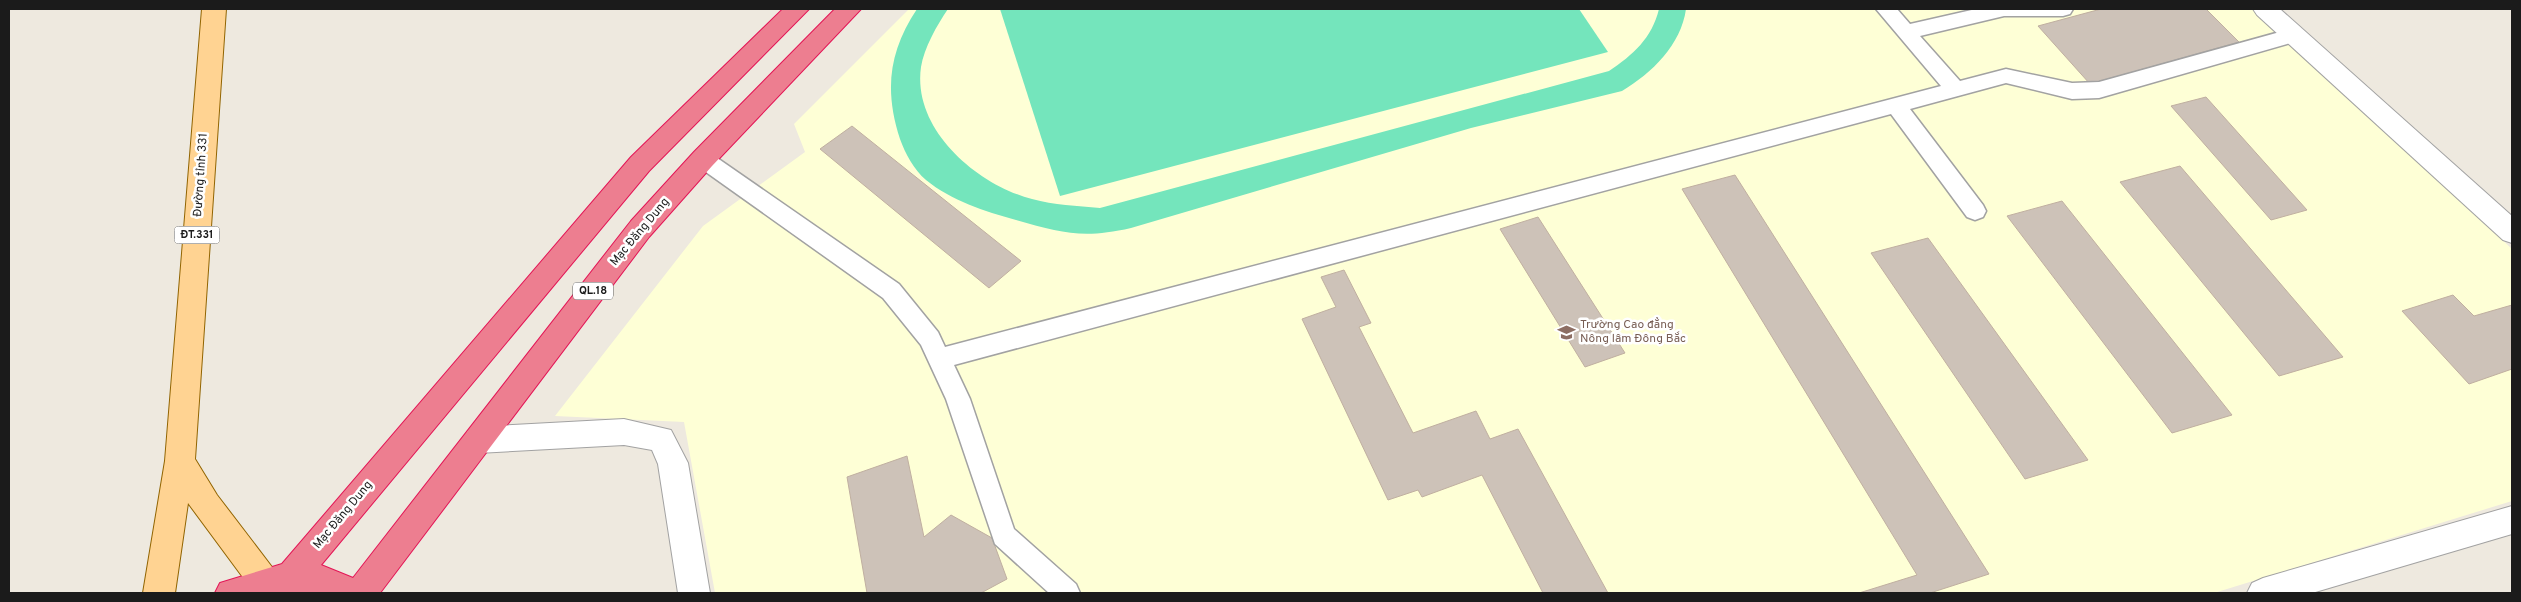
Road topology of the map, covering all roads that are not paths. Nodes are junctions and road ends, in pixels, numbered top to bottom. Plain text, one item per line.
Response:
1 (214, 9) edge
2 (797, 9) edge
3 (849, 9) edge
4 (1886, 9) edge
5 (2062, 9) edge
6 (2265, 9) edge
7 (1906, 32) junction
8 (2294, 35) junction
9 (1956, 90) junction
10 (1896, 105) junction
11 (704, 159) junction
12 (2512, 201) edge
13 (1975, 211) dead end
14 (2489, 211) junction
15 (2512, 232) edge
16 (939, 359) junction
17 (478, 440) junction
18 (180, 461) junction
19 (2512, 520) edge
20 (277, 579) junction
21 (159, 593) edge
22 (231, 593) edge
23 (350, 593) edge
24 (361, 593) edge
25 (694, 593) edge
26 (1067, 593) edge
27 (2262, 593) edge

1 - 18 main road, Đường tỉnh 331 / ĐT.331
2 - 20 highway, Mạc Đăng Dung
3 - 11 highway, Mạc Đăng Dung / QL.18
4 - 7 lane
5 - 7 lane
6 - 8 street
7 - 9 lane
8 - 9 lane
8 - 14 street
9 - 10 lane
10 - 13 lane
10 - 16 lane
11 - 16 lane
11 - 17 highway, Mạc Đăng Dung / QL.18
12 - 14 street
14 - 15 street
16 - 26 lane
17 - 24 highway, Mạc Đăng Dung / QL.18
17 - 25 street
18 - 20 main road
18 - 21 main road, Đường tỉnh 331 / ĐT.331
19 - 27 street
20 - 22 highway
20 - 23 highway

